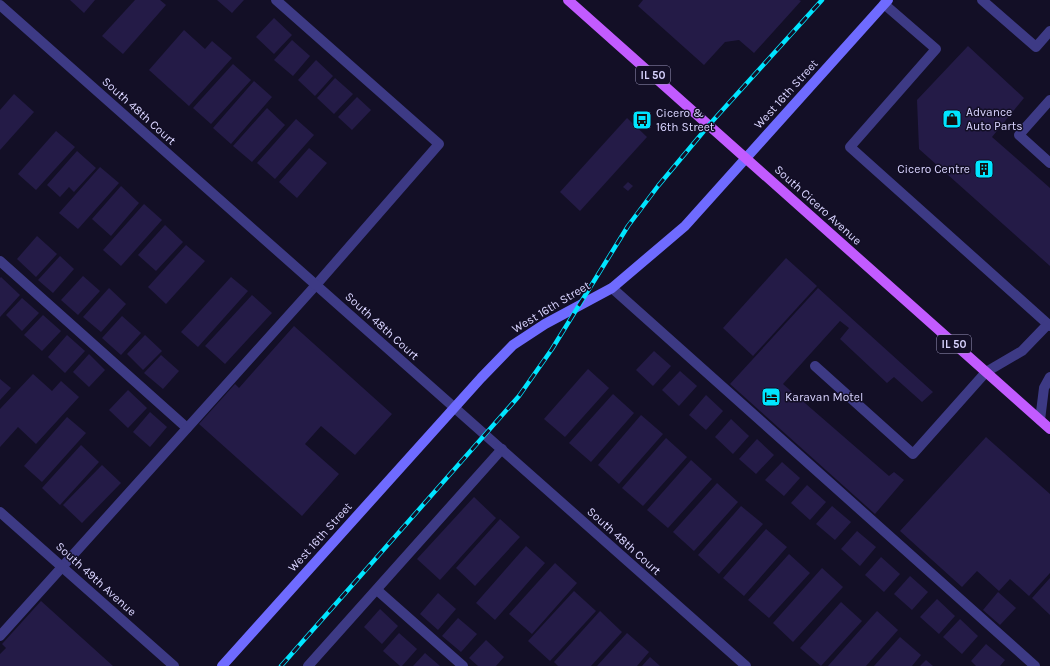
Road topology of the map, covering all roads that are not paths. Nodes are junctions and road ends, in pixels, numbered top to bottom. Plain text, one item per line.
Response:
1 (276, 0) edge
2 (568, 0) edge
3 (982, 0) edge
4 (886, 2) edge
5 (0, 5) edge
6 (1050, 31) edge
7 (1050, 100) edge
8 (746, 158) junction
9 (1050, 163) edge
10 (0, 261) edge
11 (316, 285) junction
12 (612, 288) junction
13 (1049, 325) edge
14 (815, 366) dead end
15 (986, 372) junction
16 (1050, 377) edge
17 (454, 407) junction
18 (1040, 420) junction
19 (187, 428) junction
20 (1050, 429) edge
21 (502, 449) junction
22 (0, 512) edge
23 (62, 567) junction
24 (377, 590) junction
25 (0, 636) edge
26 (174, 666) edge
27 (222, 666) edge
28 (308, 666) edge
29 (463, 666) edge
30 (746, 666) edge
31 (1035, 666) edge

1 - 11 street
2 - 8 main road, South Cicero Avenue / IL 50
3 - 6 street
4 - 8 street, West 16th Street
4 - 13 street
5 - 11 street, South 48th Court
7 - 9 street
8 - 12 street, West 16th Street
8 - 15 main road, South Cicero Avenue / IL 50
10 - 19 street
11 - 17 street, South 48th Court
11 - 19 street
12 - 17 street, West 16th Street
12 - 31 street
13 - 15 street
14 - 15 street
15 - 18 main road, South Cicero Avenue / IL 50
16 - 18 street
17 - 21 street, South 48th Court
17 - 27 street, West 16th Street
18 - 20 main road, South Cicero Avenue / IL 50
19 - 23 street
21 - 24 street
21 - 30 street, South 48th Court
22 - 23 street, South 49th Avenue
23 - 25 street
23 - 26 street, South 49th Avenue
24 - 28 street
24 - 29 street

